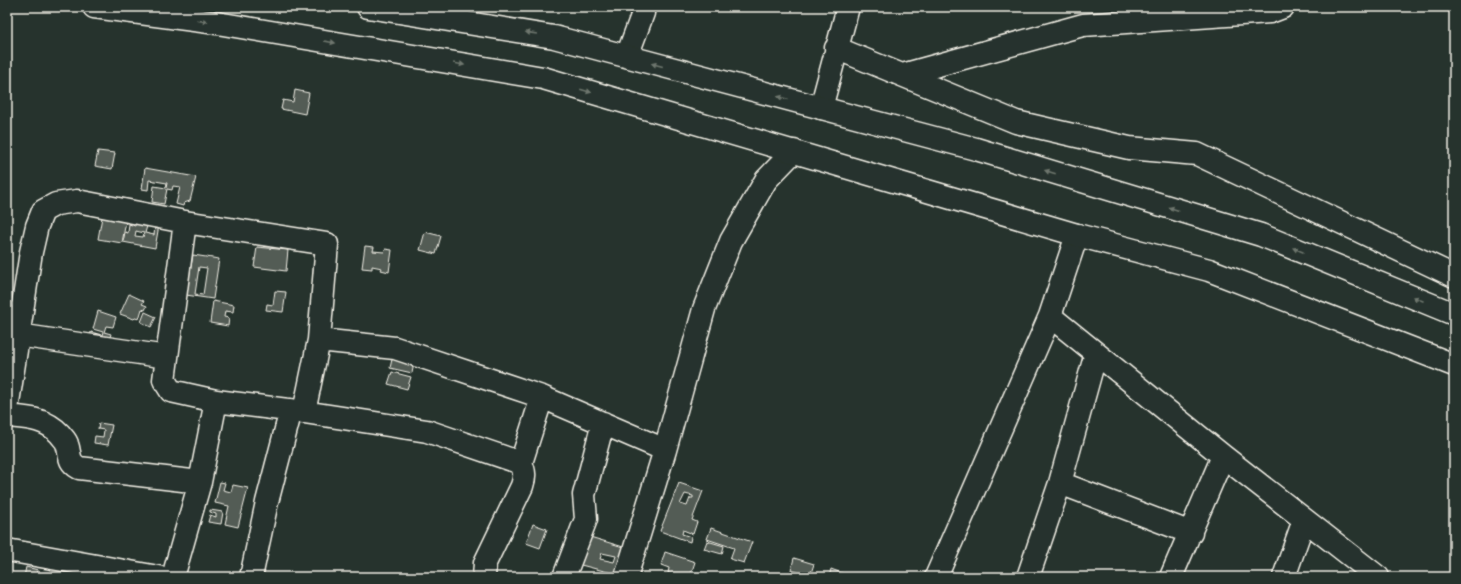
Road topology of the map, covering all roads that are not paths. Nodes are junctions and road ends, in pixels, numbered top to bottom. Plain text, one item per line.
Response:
1 (94, 7) edge
2 (368, 7) edge
3 (641, 7) edge
4 (848, 7) edge
5 (1283, 7) edge
6 (836, 48) junction
7 (627, 56) junction
8 (902, 75) junction
9 (821, 108) junction
10 (794, 151) junction
11 (185, 222) junction
12 (1077, 235) junction
13 (1454, 276) edge
14 (1454, 314) edge
15 (1050, 316) junction
16 (18, 335) junction
17 (319, 340) junction
18 (1096, 353) junction
19 (167, 357) junction
20 (1454, 365) edge
21 (542, 397) junction
22 (216, 402) junction
23 (7, 410) edge
24 (297, 411) junction
25 (7, 416) edge
26 (603, 423) junction
27 (665, 450) junction
28 (1223, 456) junction
29 (521, 463) junction
30 (200, 482) junction
31 (1060, 483) junction
32 (1304, 520) junction
33 (1191, 533) junction
34 (7, 550) edge
35 (110, 573) edge
36 (1372, 575) edge
37 (158, 577) edge
38 (173, 577) edge
39 (252, 577) edge
40 (484, 577) edge
41 (564, 577) edge
42 (626, 577) edge
43 (936, 577) edge
44 (1028, 577) edge
45 (1172, 577) edge
46 (1284, 577) edge

1 -> 10 street
7 -> 2 street
3 - 7 street
4 - 6 street
5 - 8 street
6 - 8 street
6 - 9 street
9 -> 7 street
8 - 13 street
14 -> 9 street
10 - 12 street
10 - 27 street
11 - 16 street
11 - 17 street
11 - 19 street
12 - 15 street
12 - 20 street
15 - 18 street
15 - 43 street
16 - 19 street
16 - 23 street
17 - 21 street
17 - 24 street
18 - 28 street
18 - 31 street
19 - 22 street
21 - 26 street
21 - 29 street
22 - 24 street
22 - 30 street
24 - 29 street
24 - 39 street
25 - 30 street
26 - 27 street
26 - 41 street
27 - 42 street
28 - 32 street
28 - 33 street
29 - 40 street
30 - 38 street
31 - 33 street
31 - 44 street
32 - 36 street
32 - 46 street
33 - 45 street
34 - 35 street
35 - 37 street

